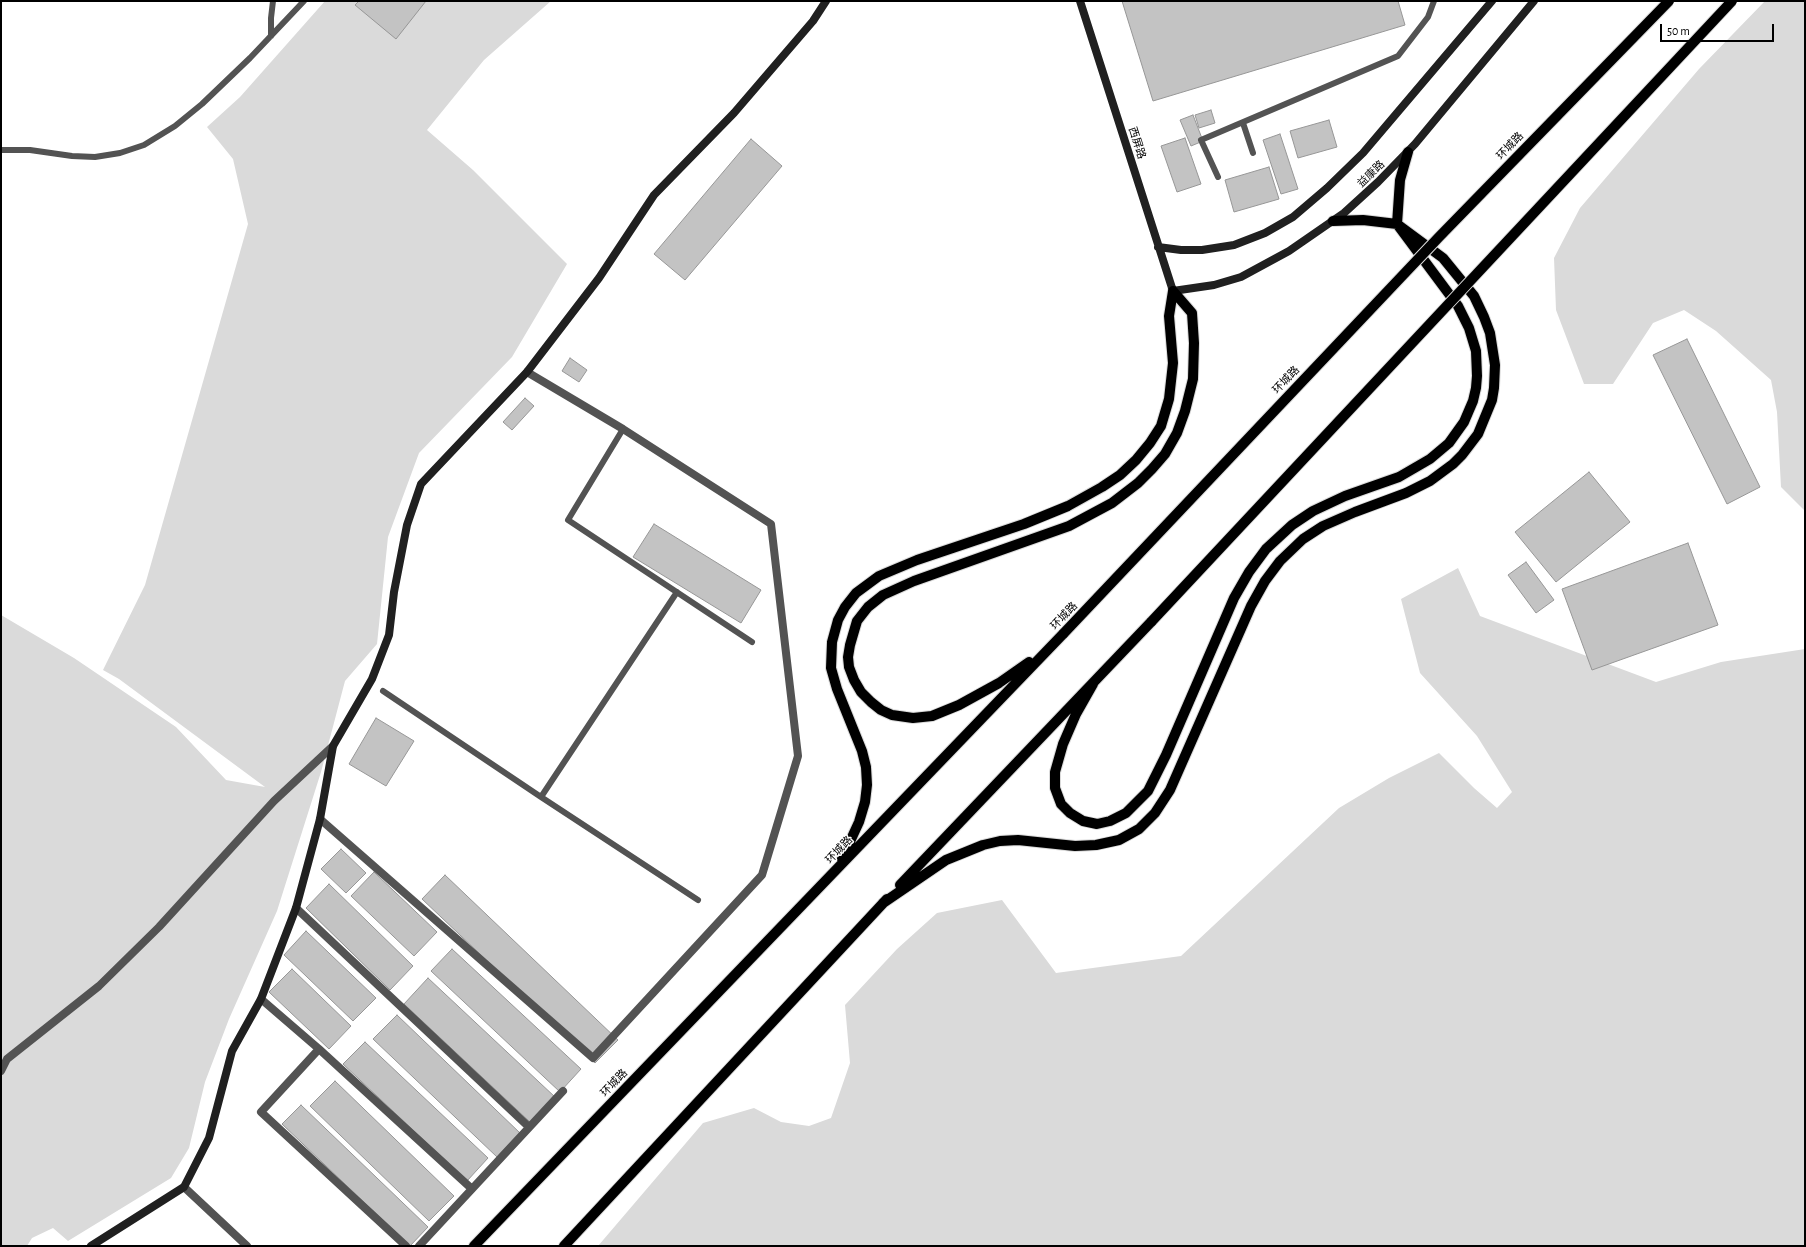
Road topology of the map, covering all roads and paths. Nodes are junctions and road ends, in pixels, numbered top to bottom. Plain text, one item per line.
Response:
1 (273, 1) edge
2 (304, 1) edge
3 (826, 1) edge
4 (1080, 1) edge
5 (1434, 1) edge
6 (1492, 1) edge
7 (1534, 1) edge
8 (1669, 1) edge
9 (1732, 1) edge
10 (271, 36) junction
11 (1243, 123) junction
12 (1, 150) edge
13 (1408, 152) junction
14 (1254, 153) dead end
15 (1218, 177) dead end
16 (1333, 221) junction
17 (1398, 224) junction
18 (1158, 247) junction
19 (1173, 292) junction
20 (527, 372) junction
21 (623, 429) junction
22 (677, 592) junction
23 (752, 642) dead end
24 (1049, 648) junction
25 (1092, 684) junction
26 (383, 691) dead end
27 (333, 746) junction
28 (540, 797) junction
29 (320, 819) junction
30 (837, 870) junction
31 (698, 900) dead end
32 (883, 903) junction
33 (296, 908) junction
34 (260, 999) junction
35 (319, 1049) junction
36 (1, 1071) edge
37 (563, 1091) dead end
38 (529, 1127) junction
39 (184, 1187) junction
40 (472, 1189) junction
41 (91, 1246) edge
42 (247, 1246) edge
43 (406, 1246) edge
44 (419, 1246) edge
45 (474, 1246) edge
46 (564, 1246) edge

1 - 10 lane
2 - 10 lane
3 - 20 street
4 - 18 street, 西屏路
5 - 11 lane
6 - 18 street, 益康路
7 - 13 street, 益康路
8 - 24 main road, 环城路, bridge
9 - 25 main road, bridge
10 - 12 lane
11 - 14 lane
11 - 15 lane
13 - 16 street, 益康路
13 - 17 main road
16 - 17 main road
16 - 19 street, 益康路
17 - 25 main road
17 - 32 main road
18 - 19 street, 西屏路
19 - 24 main road
19 - 30 main road
20 - 21 street
20 - 27 street
21 - 22 lane
21 - 29 street
22 - 23 lane
22 - 28 lane
24 - 30 main road, 环城路
25 - 32 main road
26 - 28 lane
27 - 29 street
27 - 36 street
28 - 31 lane
29 - 33 street
30 - 45 main road, 环城路
32 - 46 main road
33 - 34 street
33 - 38 street
34 - 35 street
34 - 39 street
35 - 40 street
35 - 43 street
37 - 38 street
38 - 40 street
39 - 41 street
39 - 42 street
40 - 44 street

